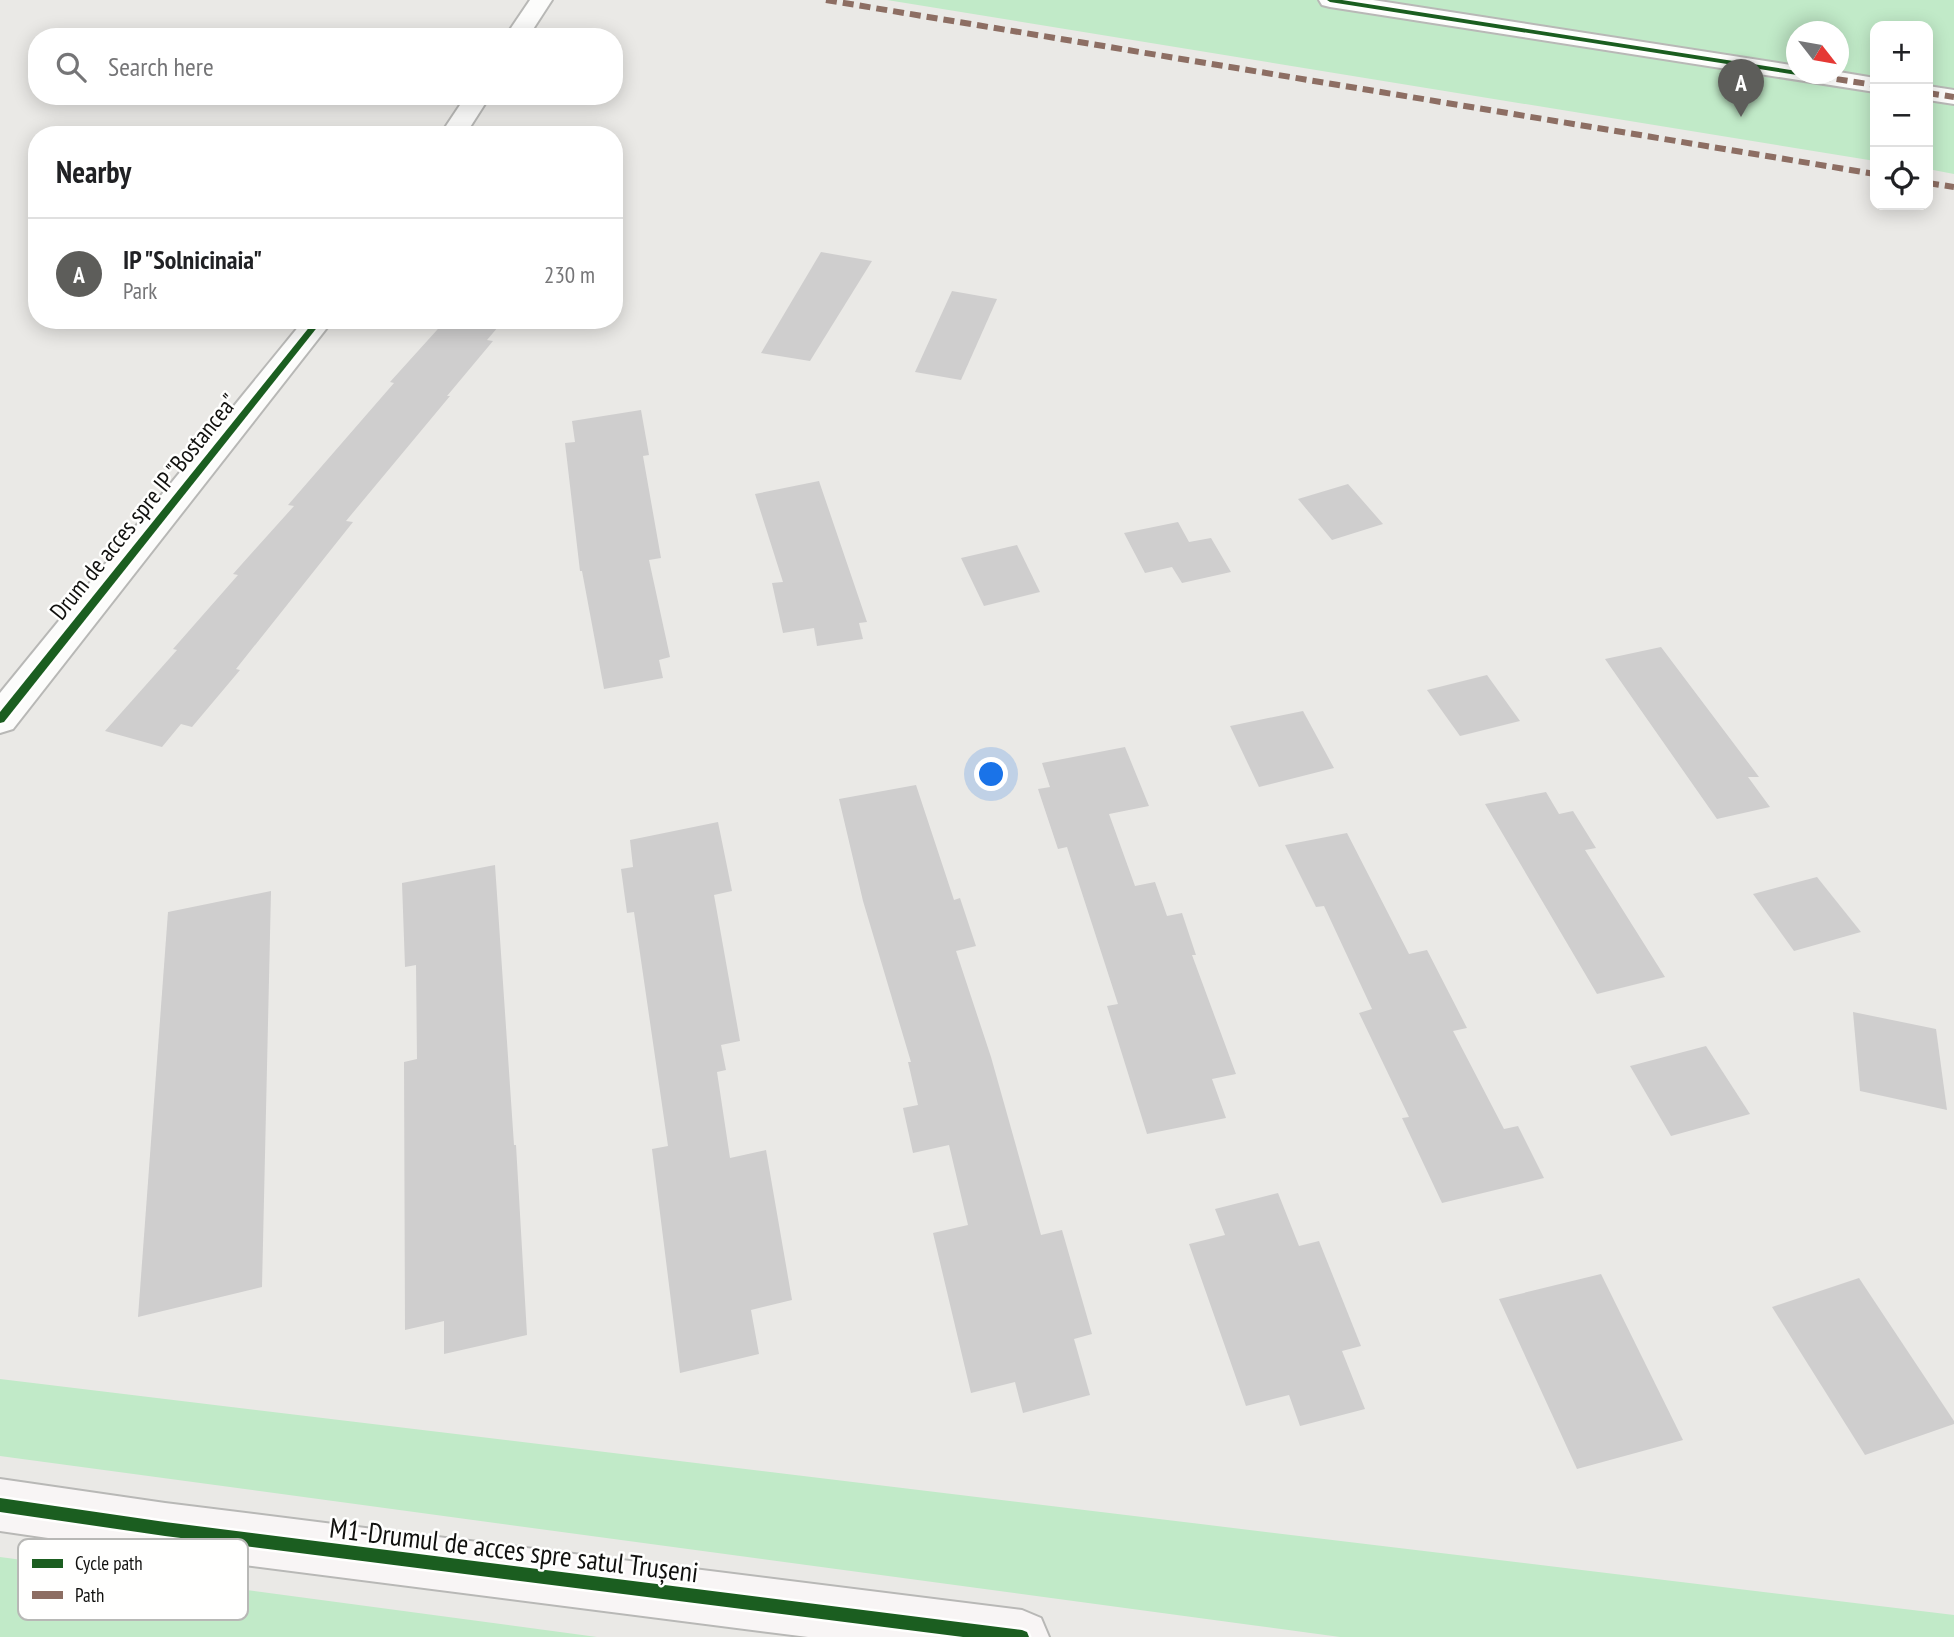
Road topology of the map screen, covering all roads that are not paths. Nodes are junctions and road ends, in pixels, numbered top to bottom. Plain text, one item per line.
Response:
1 (541, 0) edge
2 (1330, 0) edge
3 (522, 28) edge
4 (1786, 70) edge
5 (1849, 81) edge
6 (1870, 84) edge
7 (1933, 94) edge
8 (1954, 97) edge
9 (472, 105) edge
10 (458, 126) edge
11 (312, 329) edge
12 (0, 719) edge
13 (0, 1505) edge
14 (244, 1539) edge
15 (248, 1539) edge
16 (1022, 1637) edge

1 - 3 street
2 - 4 street
5 - 6 street
7 - 8 street
9 - 10 street
11 - 12 street, Drum de acces spre IP "Bostancea"
13 - 14 street, M1-Drumul de acces spre satul Trușeni
15 - 16 street, M1-Drumul de acces spre satul Trușeni

